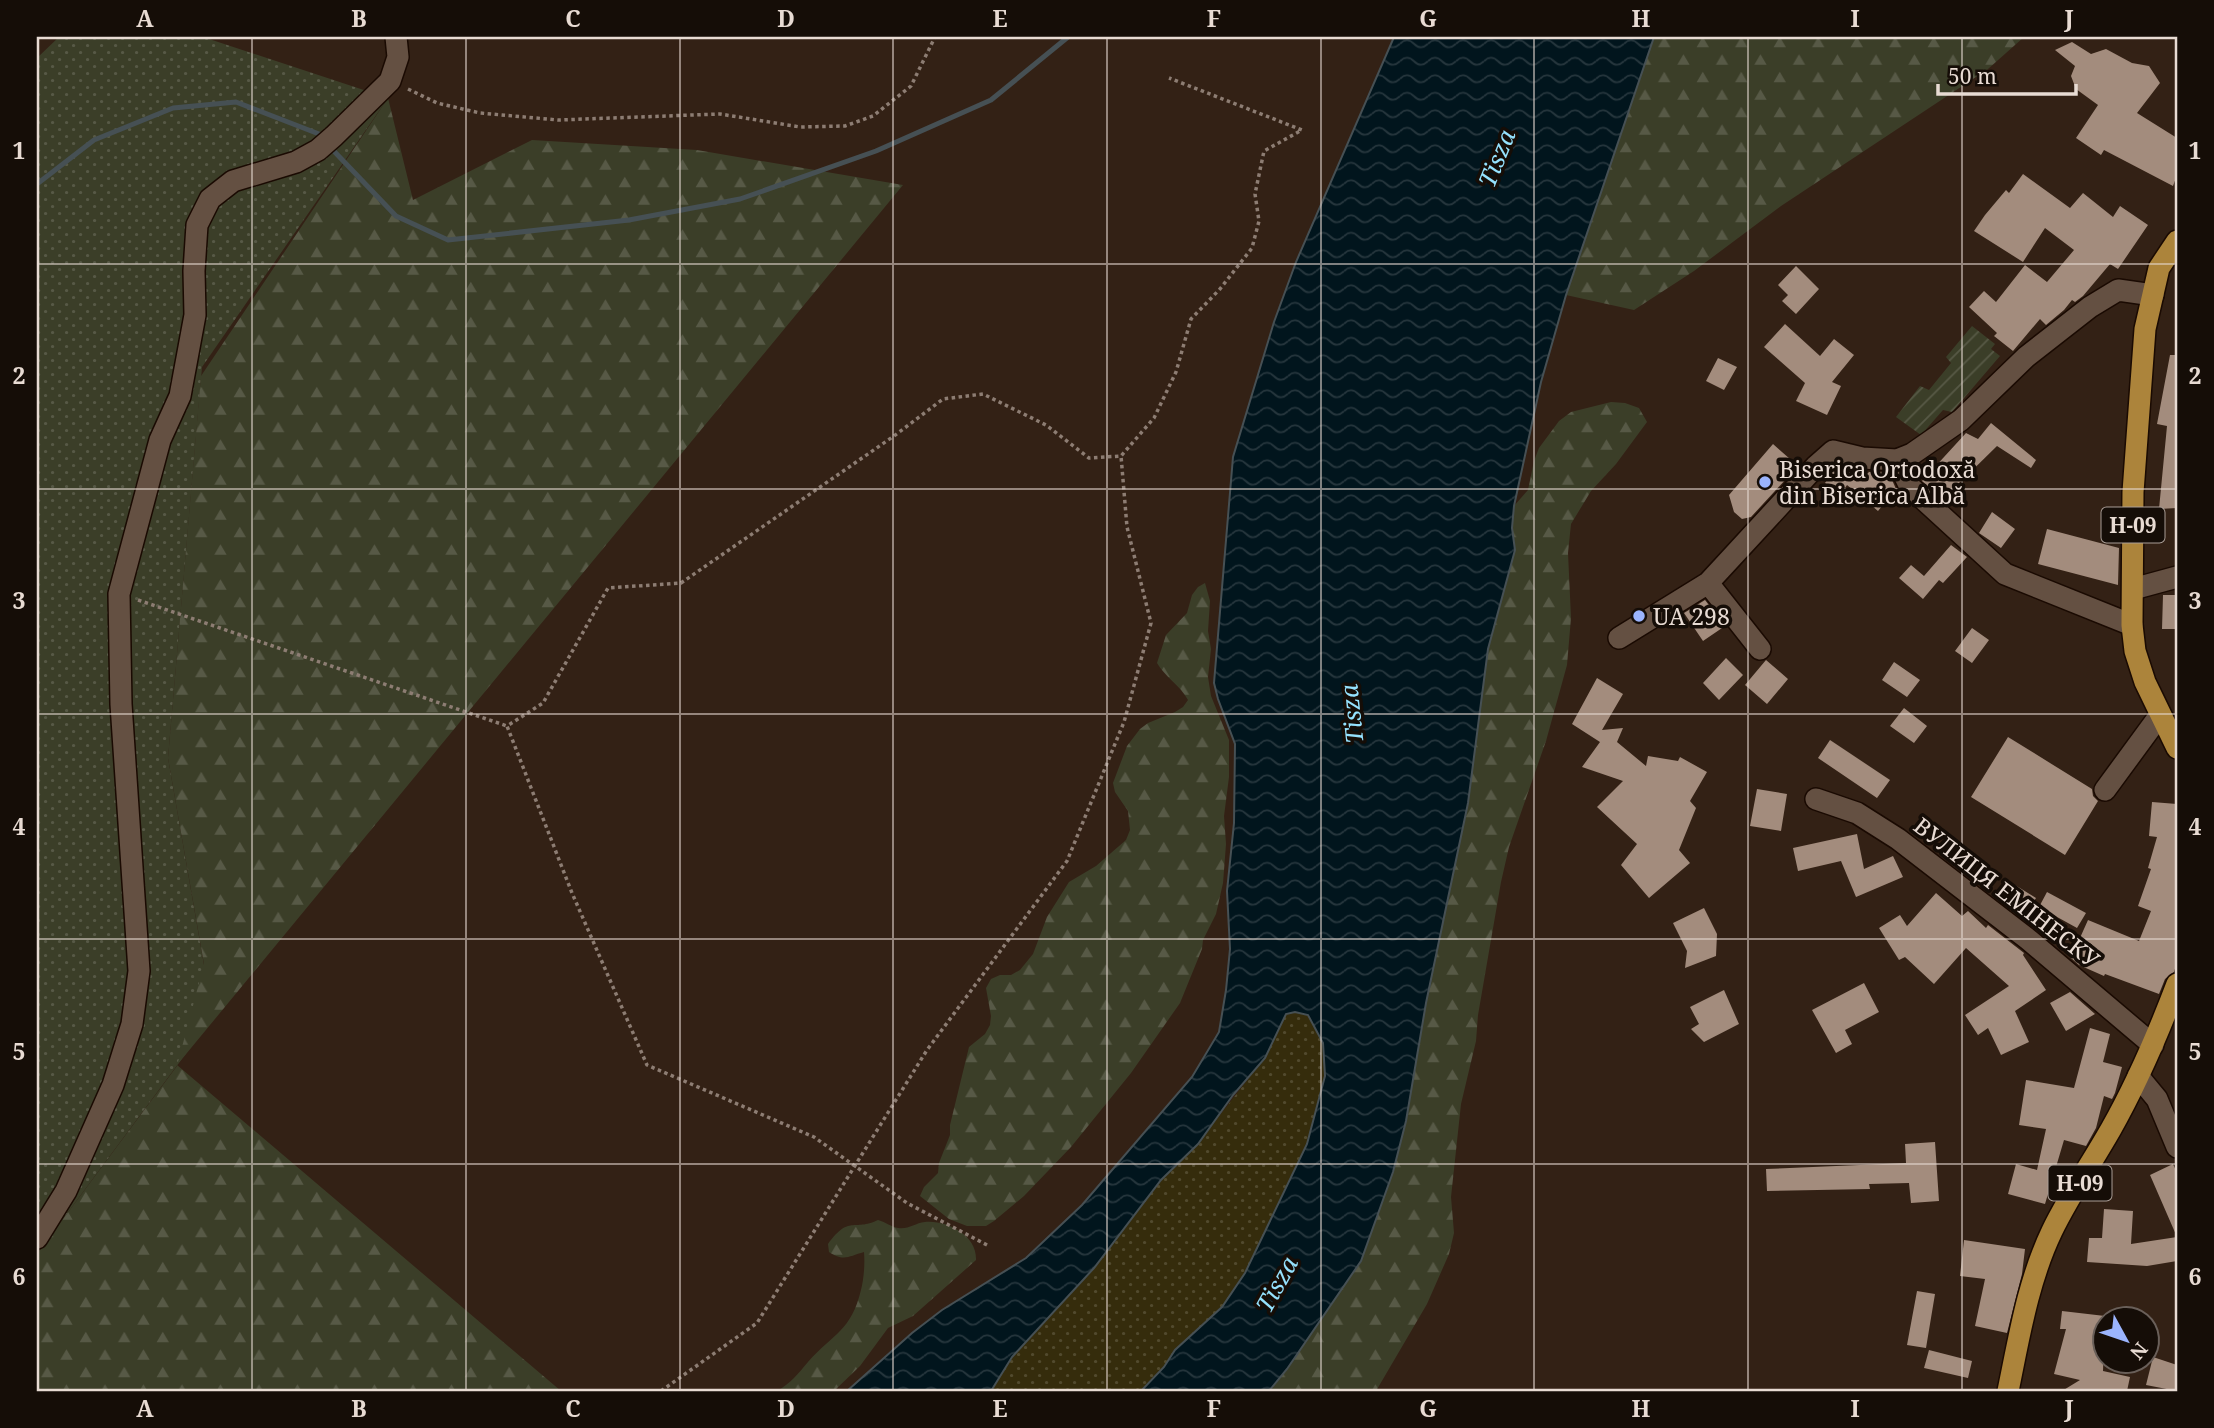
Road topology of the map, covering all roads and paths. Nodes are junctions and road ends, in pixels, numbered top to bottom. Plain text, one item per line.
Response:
1 (396, 37) edge
2 (935, 37) edge
3 (1169, 78) dead end
4 (390, 81) junction
5 (2177, 241) edge
6 (2153, 295) junction
7 (1121, 457) junction
8 (1898, 460) junction
9 (2177, 577) edge
10 (1708, 583) junction
11 (2133, 589) junction
12 (119, 594) junction
13 (2132, 625) junction
14 (1619, 638) dead end
15 (1760, 649) dead end
16 (2160, 715) junction
17 (507, 726) junction
18 (2177, 746) edge
19 (2105, 790) dead end
20 (1816, 799) dead end
21 (2177, 984) edge
22 (2153, 1045) junction
23 (2138, 1076) junction
24 (2177, 1147) edge
25 (855, 1166) junction
26 (37, 1238) edge
27 (987, 1245) dead end
28 (661, 1391) edge
29 (2008, 1391) edge

1 - 4 street
2 - 4 path
3 - 7 path
4 - 12 street
5 - 6 main road, Н-09
6 - 8 street
6 - 11 main road, Н-09
7 - 17 path
7 - 25 path
8 - 10 street
8 - 13 street
9 - 11 street
10 - 14 street
10 - 15 street
11 - 13 main road, Н-09
12 - 17 path
12 - 26 street
13 - 16 main road, Н-09
16 - 18 main road, Н-09
16 - 19 street
17 - 25 path
20 - 22 street, ВУЛИЦЯ ЕМІНЕСКУ
21 - 22 main road, Н-09
22 - 23 main road, Н-09
23 - 24 street
23 - 29 main road, Н-09
25 - 27 path
25 - 28 path

